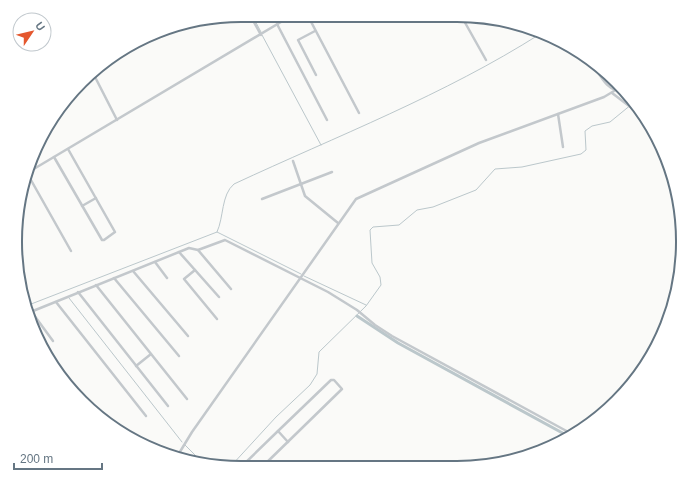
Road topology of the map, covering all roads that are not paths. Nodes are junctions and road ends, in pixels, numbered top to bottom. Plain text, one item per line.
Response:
1 (254, 22) edge
2 (280, 22) edge
3 (311, 22) edge
4 (465, 22) edge
5 (277, 24) junction
6 (315, 31) junction
7 (262, 35) junction
8 (486, 60) dead end
9 (316, 75) dead end
10 (600, 75) edge
11 (95, 78) edge
12 (613, 92) junction
13 (617, 92) edge
14 (629, 106) edge
15 (359, 113) dead end
16 (558, 114) junction
17 (117, 120) junction
18 (327, 120) dead end
19 (563, 147) dead end
20 (68, 149) junction
21 (54, 157) junction
22 (293, 161) dead end
23 (35, 168) edge
24 (332, 172) dead end
25 (31, 180) edge
26 (300, 184) junction
27 (96, 198) junction
28 (262, 199) dead end
29 (82, 206) junction
30 (338, 223) junction
31 (198, 250) junction
32 (71, 251) dead end
33 (179, 252) junction
34 (155, 262) junction
35 (195, 270) junction
36 (133, 271) junction
37 (300, 277) junction
38 (114, 278) junction
39 (167, 278) dead end
40 (96, 285) junction
41 (231, 289) dead end
42 (78, 292) junction
43 (219, 297) dead end
44 (56, 302) junction
45 (34, 311) edge
46 (217, 319) dead end
47 (38, 321) edge
48 (188, 336) dead end
49 (53, 340) dead end
50 (151, 354) junction
51 (179, 356) dead end
52 (136, 366) junction
53 (186, 399) dead end
54 (168, 406) dead end
55 (146, 416) dead end
56 (278, 431) junction
57 (567, 431) edge
58 (288, 442) junction
59 (180, 452) edge
60 (247, 461) edge
61 (268, 461) edge

1 - 7 street
2 - 5 street
3 - 6 street
4 - 8 street
5 - 7 street
5 - 18 street
6 - 9 street
6 - 15 street
7 - 17 street
10 - 12 street
11 - 17 street
12 - 13 street
12 - 14 street
12 - 16 street
16 - 19 street
16 - 30 street
17 - 20 street
20 - 21 street
20 - 27 street
21 - 23 street
21 - 29 street
22 - 26 street
24 - 26 street
25 - 32 street
26 - 28 street
26 - 30 street
27 - 29 street
27 - 29 street
30 - 37 street
31 - 33 street
31 - 37 street
31 - 41 street
33 - 34 street
33 - 35 street
34 - 36 street
34 - 39 street
35 - 43 street
35 - 46 street
36 - 38 street
36 - 48 street
37 - 57 street
37 - 59 street
38 - 40 street
38 - 51 street
40 - 42 street
40 - 50 street
42 - 44 street
42 - 52 street
44 - 45 street
44 - 55 street
47 - 49 street
50 - 52 street
50 - 53 street
52 - 54 street
56 - 58 street
56 - 58 street
56 - 60 street
58 - 61 street

